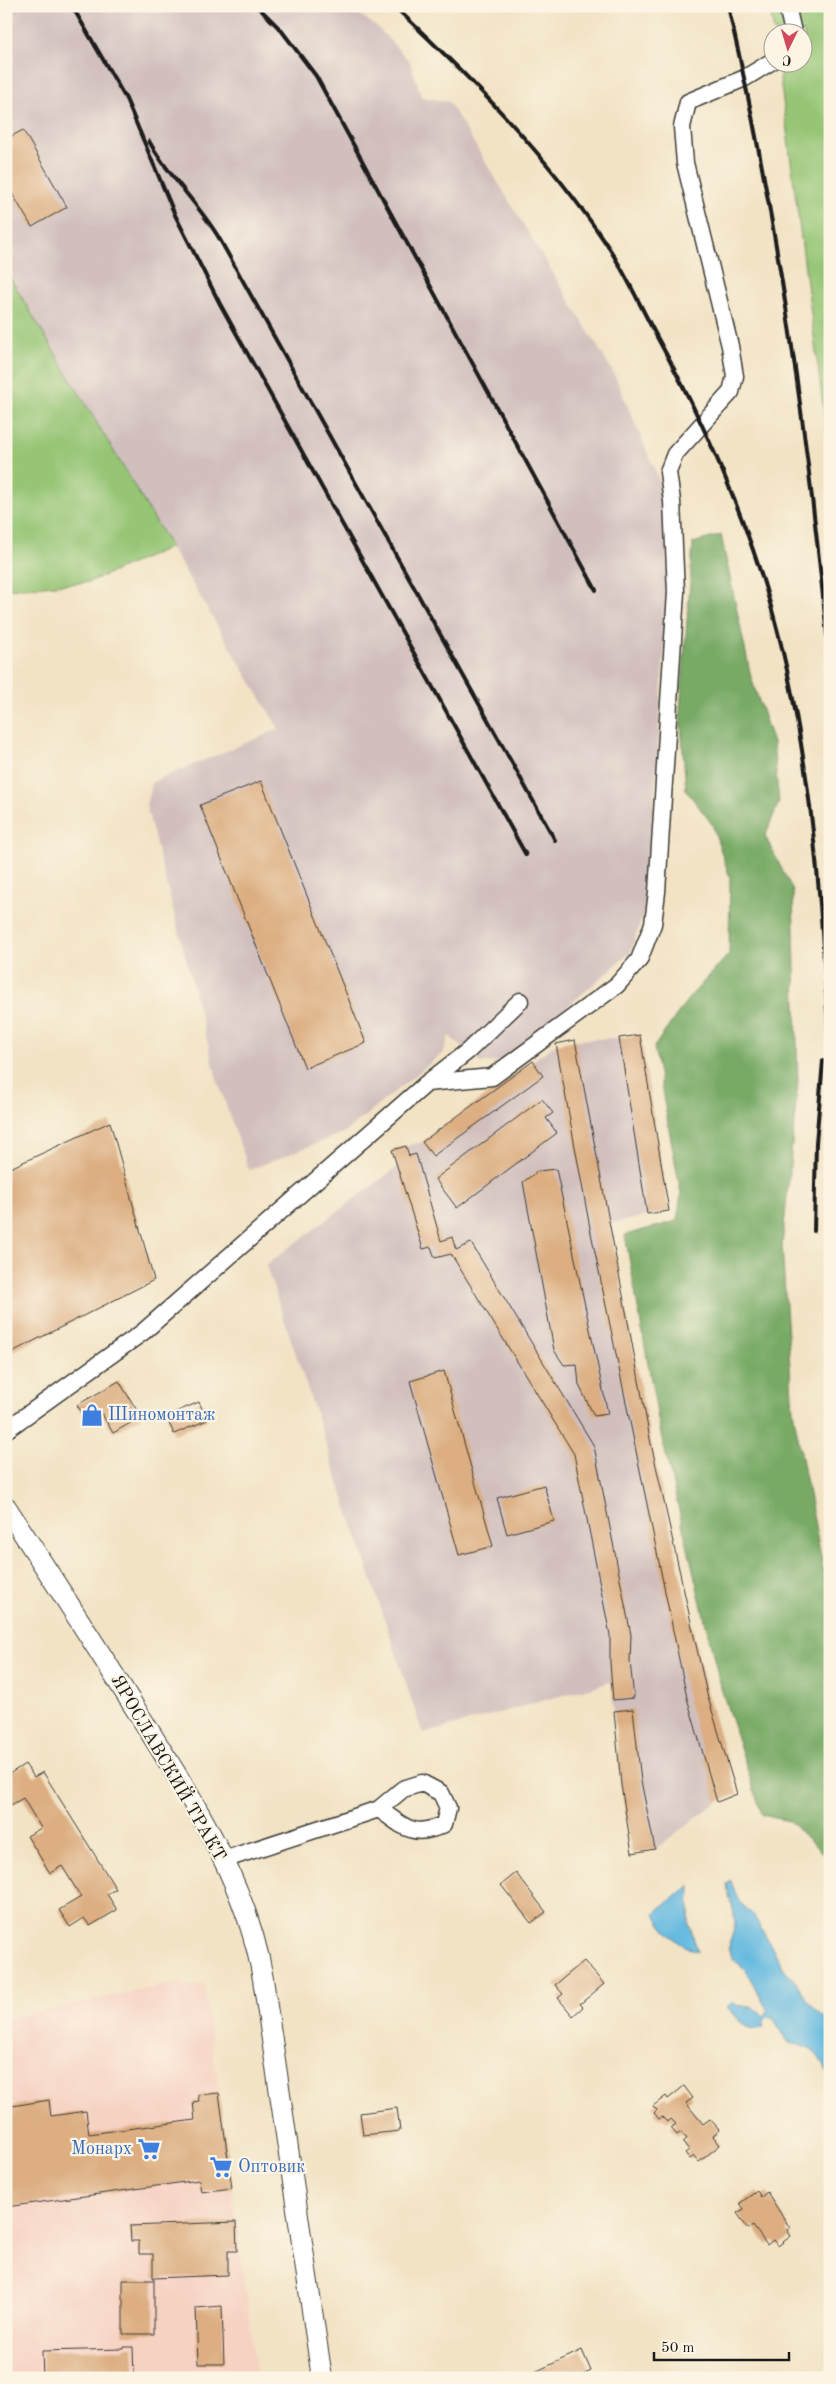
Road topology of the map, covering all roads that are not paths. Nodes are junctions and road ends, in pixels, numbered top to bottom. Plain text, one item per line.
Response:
1 (787, 6) edge
2 (791, 22) edge
3 (764, 66) edge
4 (520, 1001) dead end
5 (427, 1083) junction
6 (6, 1430) edge
7 (6, 1508) edge
8 (380, 1809) dead end
9 (222, 1860) junction
10 (322, 2378) edge

1 - 2 street
3 - 5 street
4 - 5 street
5 - 6 street
7 - 9 street, ЯРОСЛАВСКИЙ ТРАКТ
8 - 9 street
9 - 10 street, ЯРОСЛАВСКИЙ ТРАКТ

